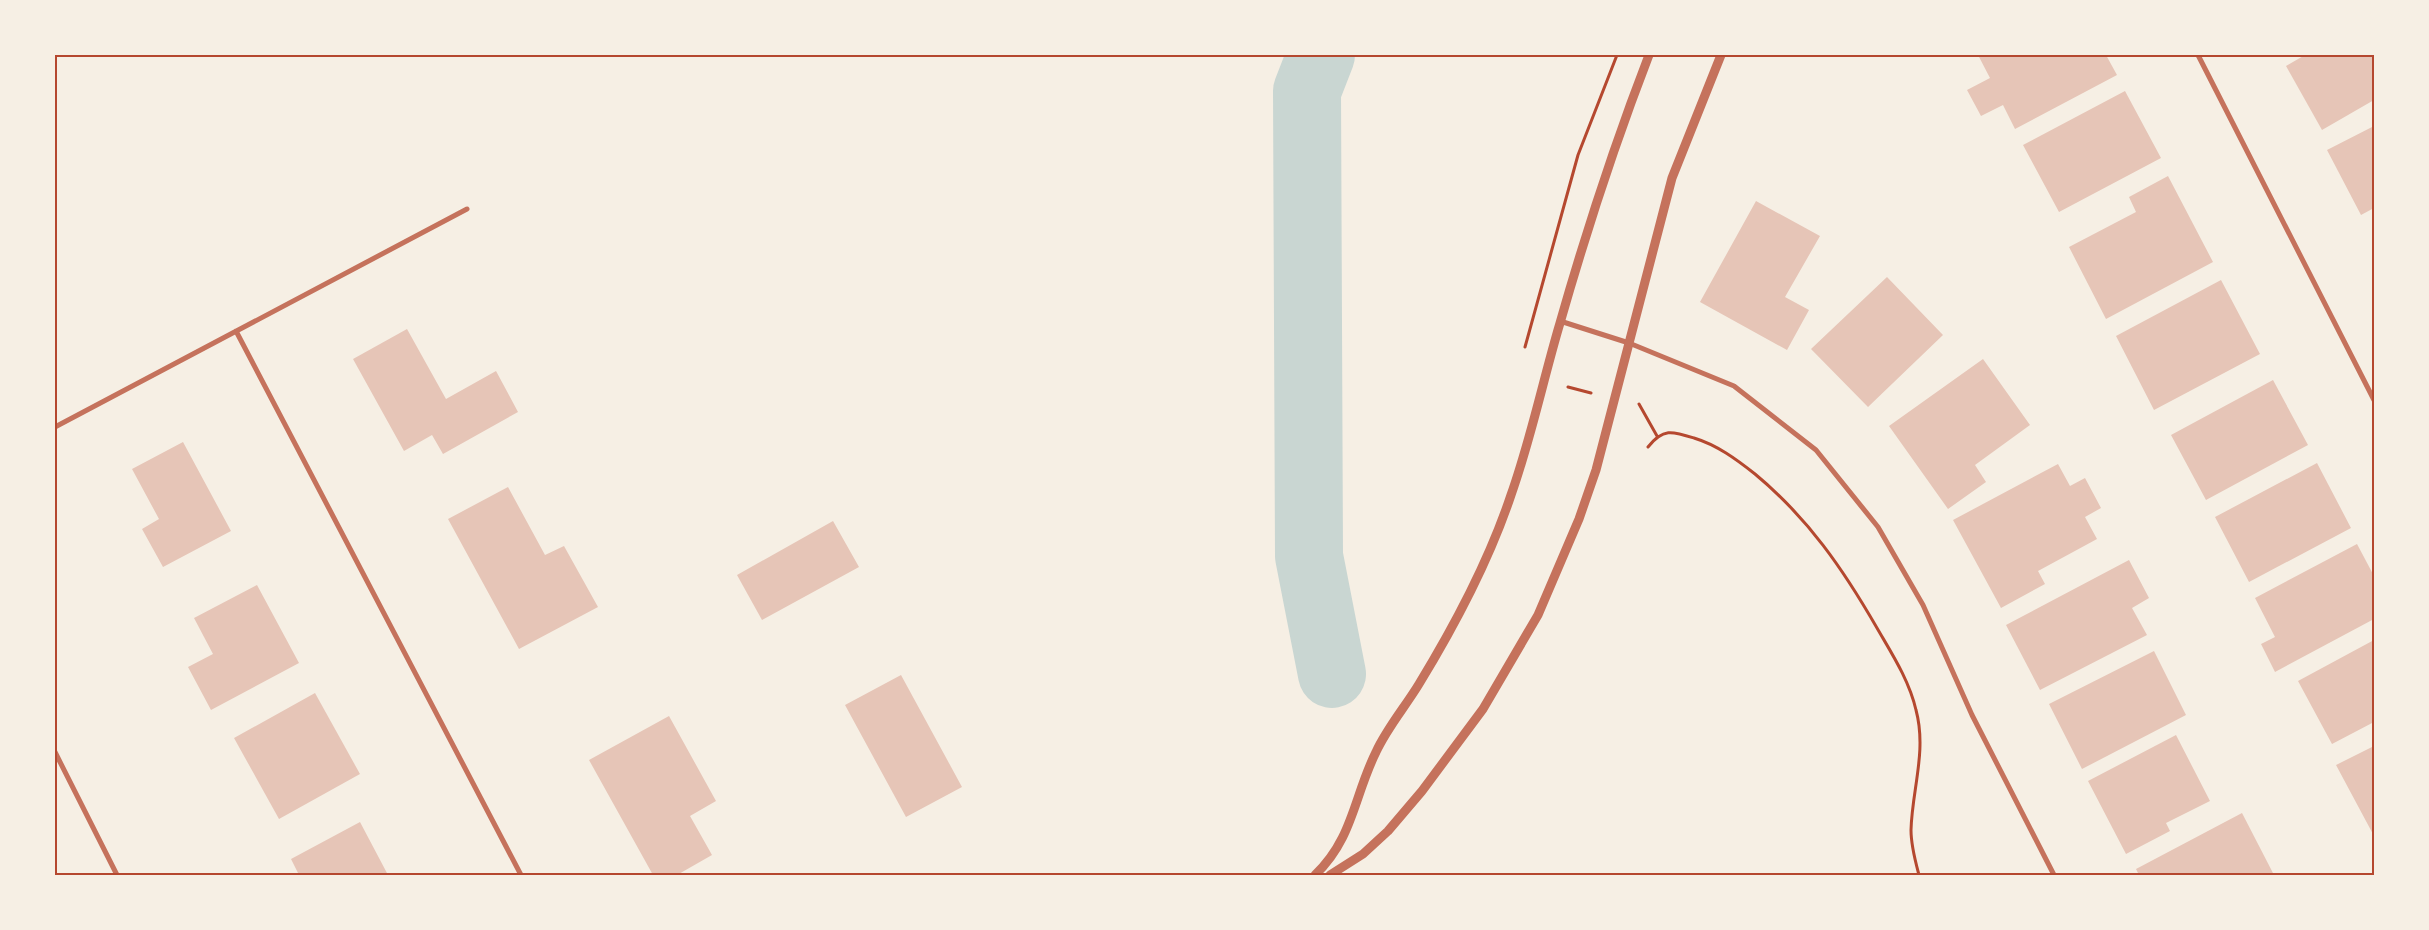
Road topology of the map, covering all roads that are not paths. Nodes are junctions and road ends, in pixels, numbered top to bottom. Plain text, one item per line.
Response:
1 (1649, 55) edge
2 (1721, 55) edge
3 (2198, 55) edge
4 (467, 209) dead end
5 (1560, 322) junction
6 (236, 331) junction
7 (1629, 343) junction
8 (2374, 400) edge
9 (55, 427) edge
10 (55, 752) edge
11 (117, 875) edge
12 (521, 875) edge
13 (1315, 875) edge
14 (1330, 875) edge
15 (2054, 875) edge

1 - 5 street
2 - 7 street
3 - 8 street
4 - 6 street
5 - 7 street
5 - 13 street
6 - 9 street
6 - 12 street
7 - 14 street
7 - 15 street
10 - 11 street

